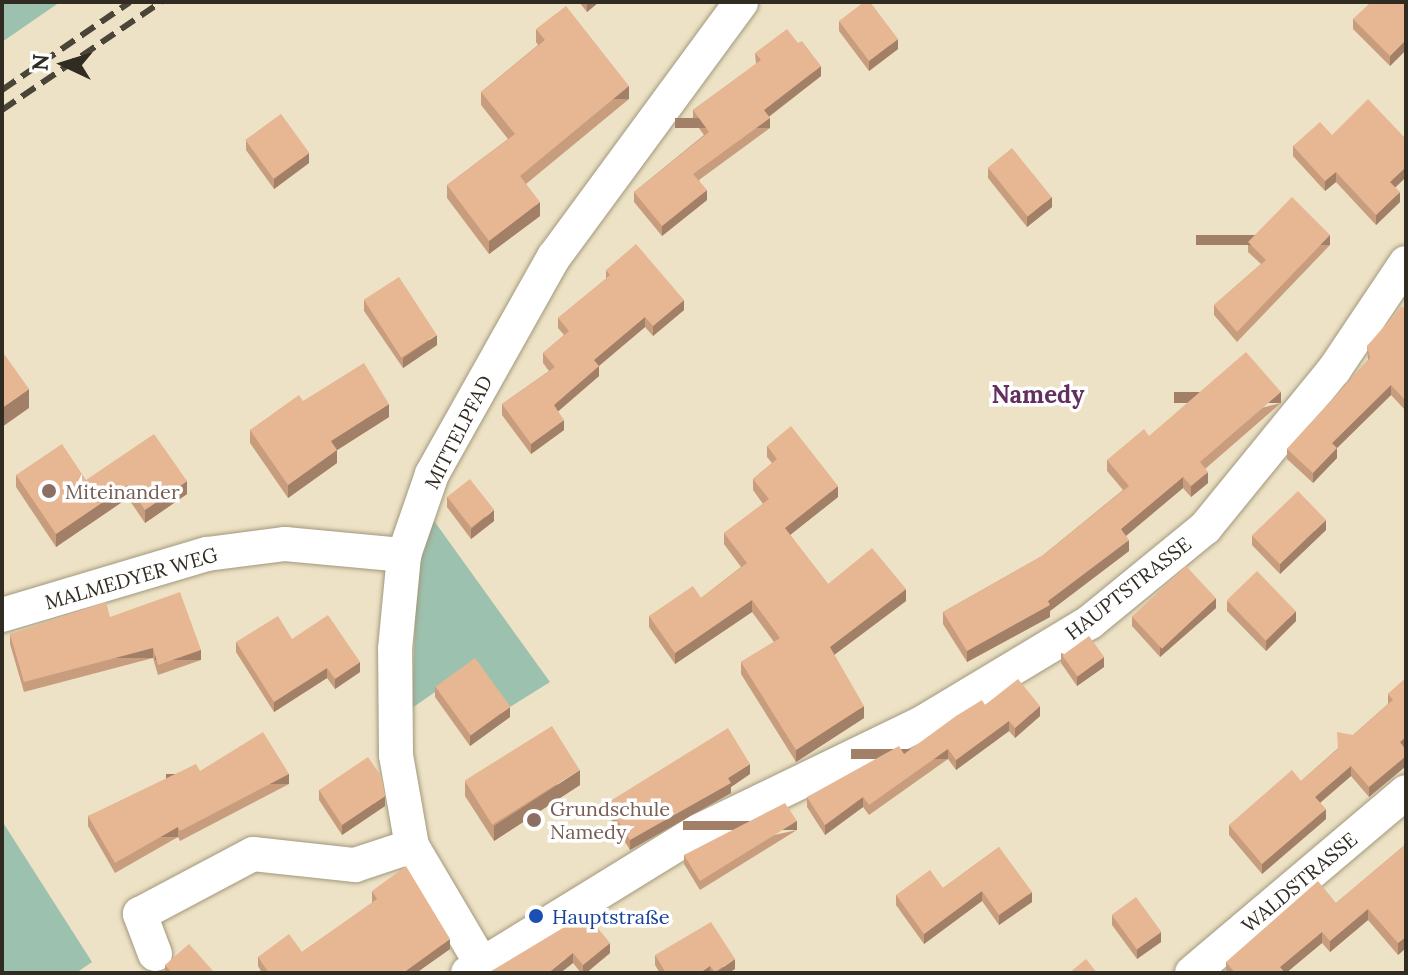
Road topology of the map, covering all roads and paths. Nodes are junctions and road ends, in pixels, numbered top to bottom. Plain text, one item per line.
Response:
1 (741, 2) edge
2 (1406, 263) edge
3 (404, 555) junction
4 (2, 615) edge
5 (1406, 792) edge
6 (412, 846) junction
7 (155, 954) dead end
8 (475, 968) edge
9 (1192, 973) edge

1 - 3 street, MITTELPFAD
2 - 8 street, HAUPTSTRASSE
3 - 4 street, MALMEDYER WEG
3 - 6 street, MITTELPFAD
5 - 9 street, WALDSTRASSE
6 - 7 street
6 - 8 street, MITTELPFAD

